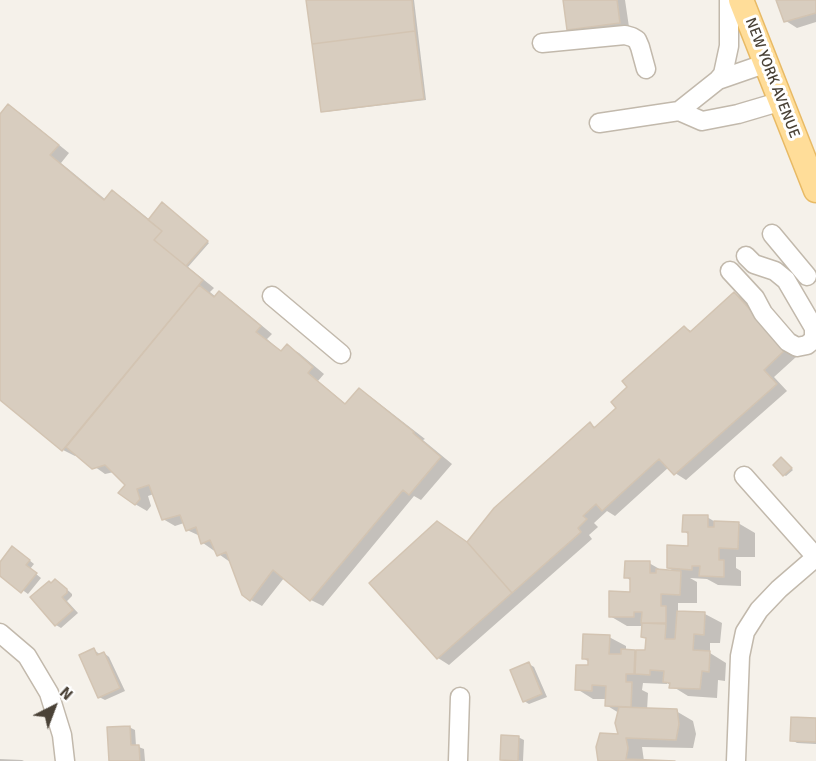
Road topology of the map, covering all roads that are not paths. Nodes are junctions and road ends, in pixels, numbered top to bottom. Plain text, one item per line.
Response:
1 (729, 0) edge
2 (741, 0) edge
3 (542, 43) dead end
4 (767, 63) junction
5 (646, 69) dead end
6 (718, 80) junction
7 (782, 101) junction
8 (679, 111) junction
9 (599, 123) dead end
10 (816, 190) edge
11 (772, 234) dead end
12 (746, 256) dead end
13 (730, 271) dead end
14 (807, 276) dead end
15 (272, 296) dead end
16 (341, 354) dead end
17 (744, 476) dead end
18 (816, 557) edge
19 (0, 633) edge
20 (460, 697) dead end
21 (65, 761) edge
22 (458, 761) edge
23 (736, 761) edge

1 - 6 street
2 - 4 main road, NEW YORK AVENUE
3 - 5 street
4 - 6 street
4 - 7 main road, NEW YORK AVENUE
6 - 8 street
7 - 8 street
7 - 10 main road, NEW YORK AVENUE
8 - 9 street
11 - 14 street
12 - 13 street
15 - 16 street
17 - 18 street
18 - 23 street
19 - 21 street
20 - 22 street

